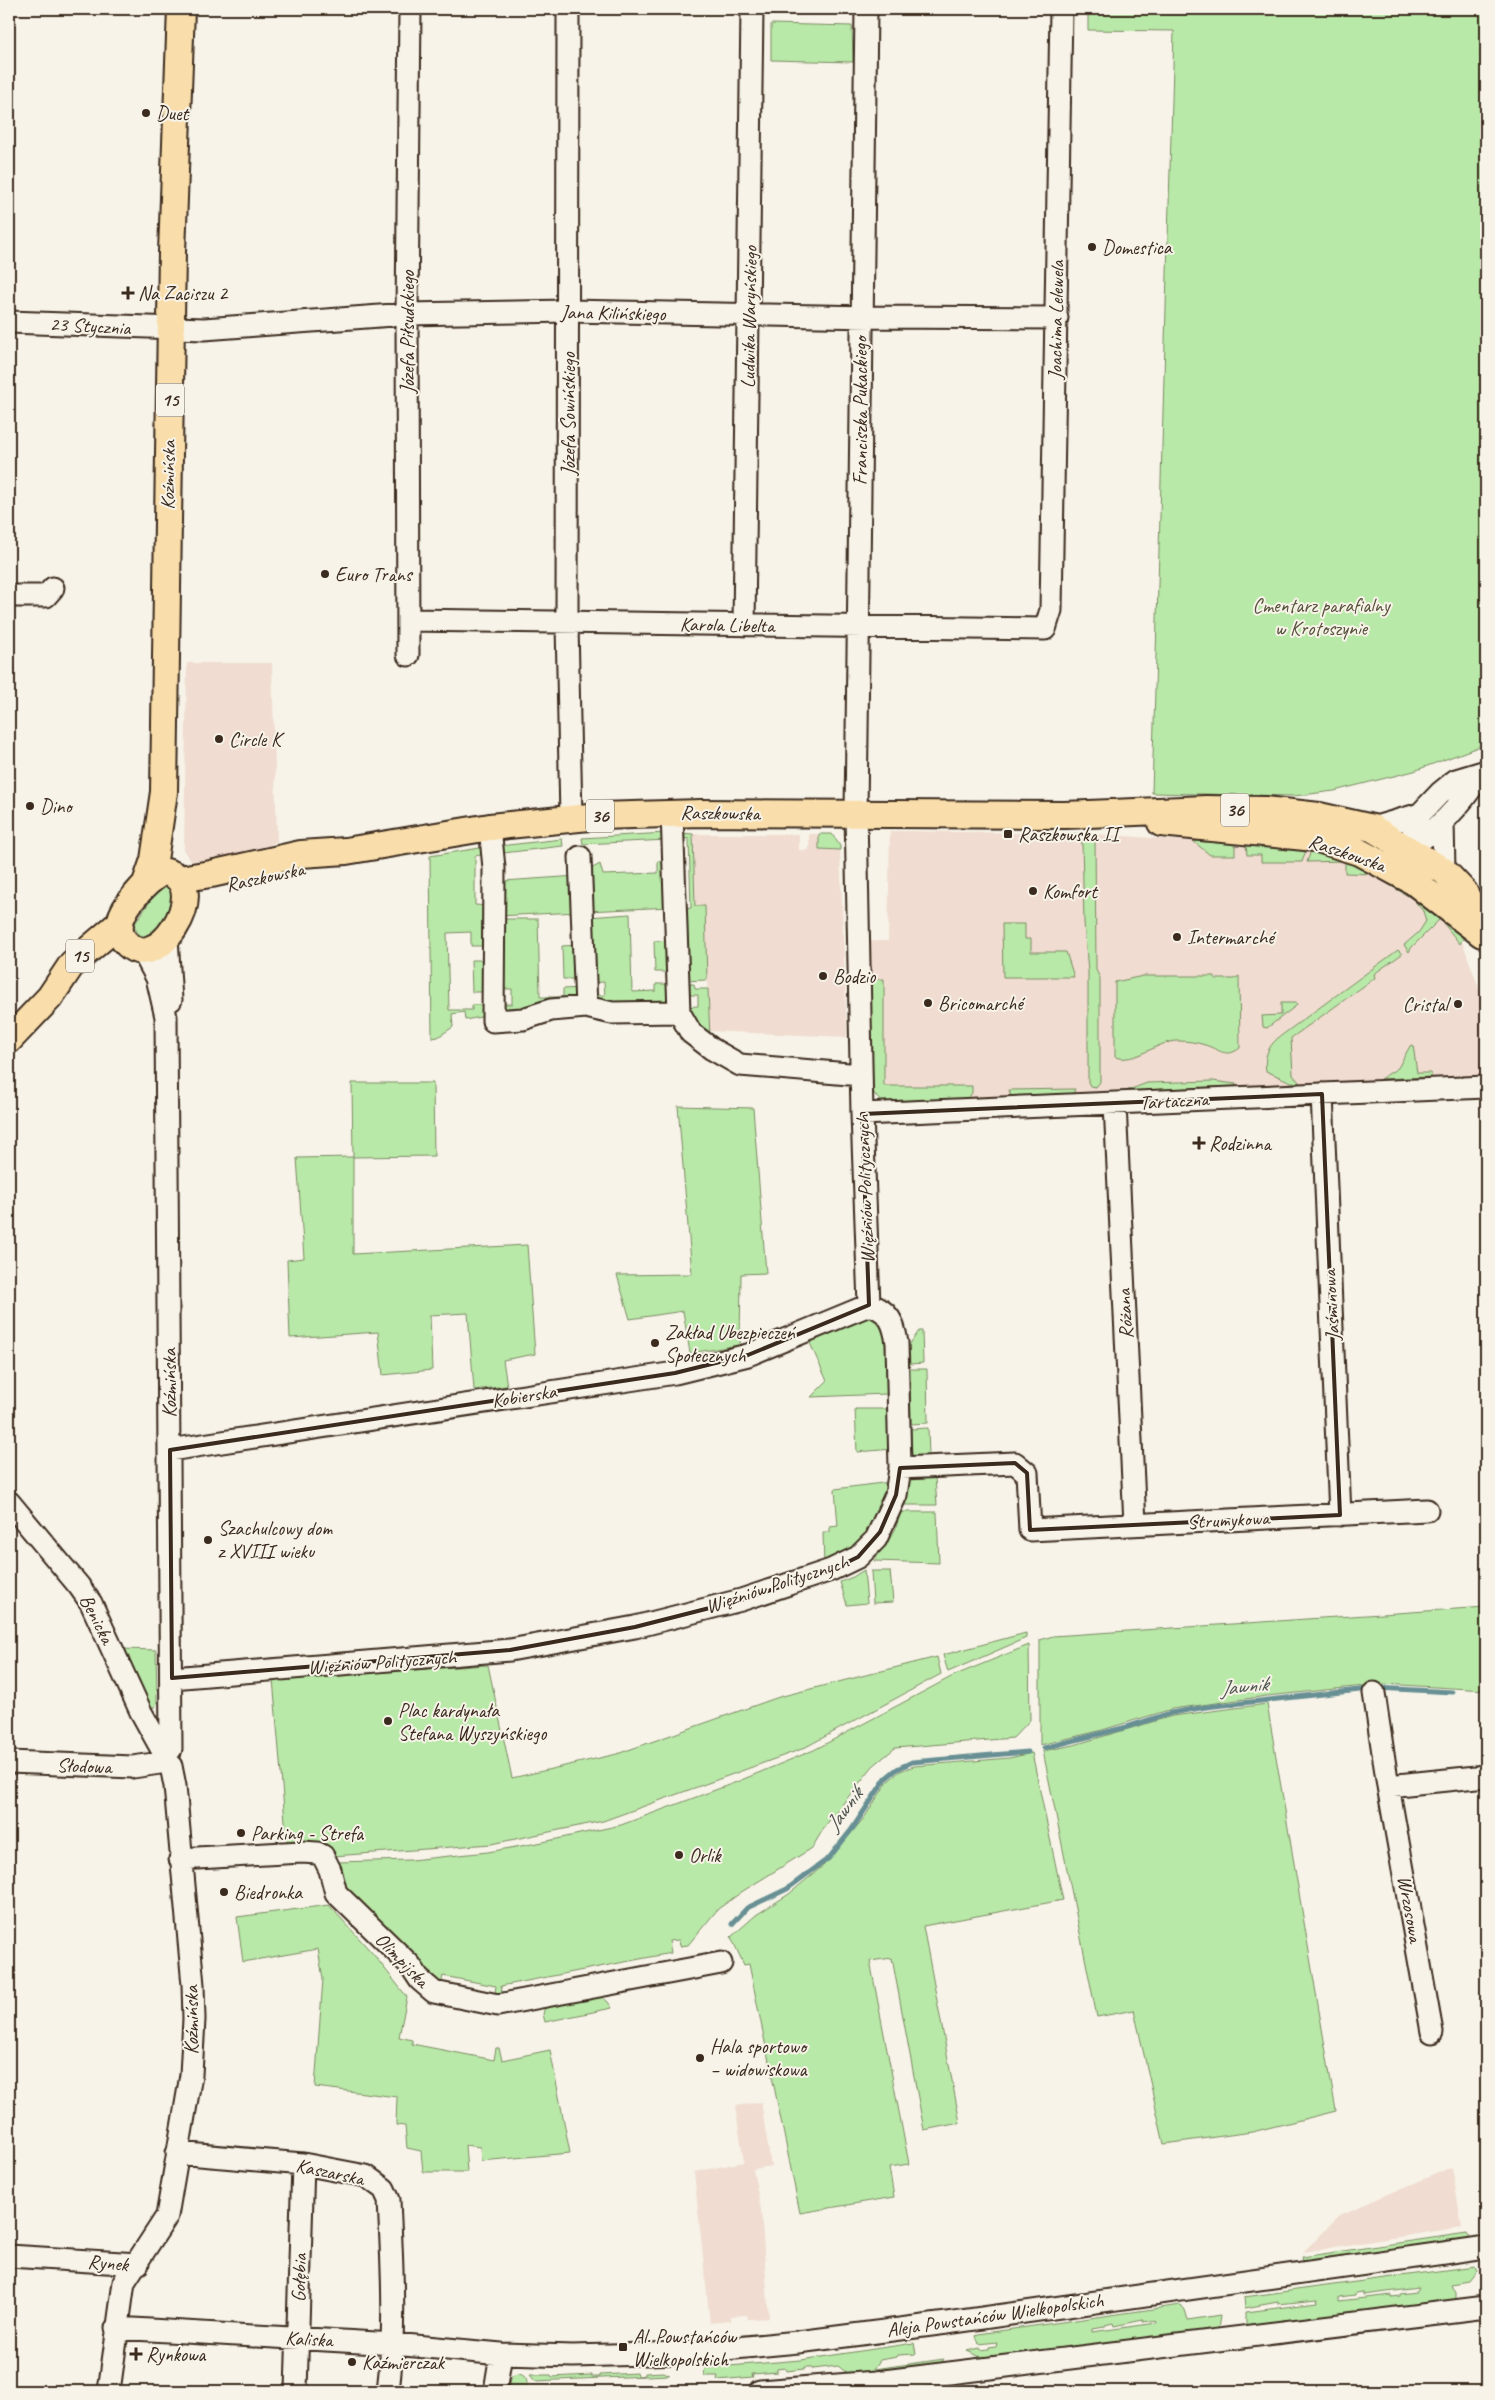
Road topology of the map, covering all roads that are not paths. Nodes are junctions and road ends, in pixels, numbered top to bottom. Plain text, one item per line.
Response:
1 (180, 9) edge
2 (410, 9) edge
3 (568, 9) edge
4 (752, 9) edge
5 (866, 9) edge
6 (1062, 9) edge
7 (568, 311) junction
8 (407, 314) junction
9 (749, 315) junction
10 (861, 317) junction
11 (1057, 318) junction
12 (9, 322) edge
13 (171, 330) junction
14 (53, 588) dead end
15 (9, 596) edge
16 (408, 620) junction
17 (567, 624) junction
18 (744, 625) junction
19 (859, 626) junction
20 (1045, 629) joint
21 (408, 656) dead end
22 (1484, 772) edge
23 (164, 792) junction
24 (672, 813) junction
25 (856, 814) junction
26 (1096, 814) junction
27 (1420, 814) junction
28 (571, 818) junction
29 (1443, 821) junction
30 (490, 827) junction
31 (1372, 828) junction
32 (346, 851) junction
33 (580, 857) dead end
34 (1400, 859) junction
35 (1444, 871) junction
36 (177, 877) junction
37 (146, 883) junction
38 (184, 904) junction
39 (120, 923) junction
40 (1486, 933) edge
41 (1486, 937) edge
42 (166, 938) junction
43 (136, 948) junction
44 (50, 998) junction
45 (586, 1006) junction
46 (679, 1012) junction
47 (166, 1017) junction
48 (9, 1040) edge
49 (861, 1075) junction
50 (1486, 1086) edge
51 (1322, 1094) junction
52 (1115, 1104) junction
53 (862, 1114) junction
54 (869, 1305) junction
55 (170, 1450) junction
56 (900, 1468) junction
57 (9, 1502) edge
58 (1426, 1510) dead end
59 (1340, 1515) junction
60 (1135, 1524) junction
61 (172, 1678) junction
62 (1374, 1693) dead end
63 (166, 1757) junction
64 (9, 1762) edge
65 (1486, 1776) edge
66 (1388, 1786) junction
67 (181, 1865) junction
68 (721, 1963) dead end
69 (1432, 2032) dead end
70 (178, 2153) junction
71 (303, 2164) junction
72 (1486, 2247) edge
73 (9, 2256) edge
74 (138, 2264) junction
75 (1486, 2307) edge
76 (116, 2328) junction
77 (298, 2339) junction
78 (394, 2344) junction
79 (501, 2354) junction
80 (109, 2391) edge
81 (296, 2391) edge
82 (388, 2391) edge
83 (495, 2391) edge
84 (760, 2391) edge

1 - 13 main road, Koźmińska / 15
2 - 8 street, Józefa Piłsudskiego
3 - 7 street, Józefa Sowińskiego
4 - 9 street, Ludwika Waryńskiego
5 - 10 street, Franciszka Pukackiego
6 - 11 street, Joachima Lelewela
7 - 8 street, Jana Kilińskiego
7 - 9 street, Jana Kilińskiego
7 - 17 street, Józefa Sowińskiego
8 - 13 street, Jana Kilińskiego
8 - 16 street, Józefa Piłsudskiego
9 - 10 street, Jana Kilińskiego
9 - 18 street, Ludwika Waryńskiego
10 - 11 street, Jana Kilińskiego
10 - 19 street, Franciszka Pukackiego
11 - 20 street, Joachima Lelewela
12 - 13 street, 23 Stycznia
13 - 23 main road, Koźmińska / 15
14 - 15 street
16 - 17 street, Karola Libelta
16 - 21 street, Józefa Piłsudskiego
17 - 18 street, Karola Libelta
17 - 28 street, Józefa Sowińskiego
18 - 19 street, Karola Libelta
19 - 20 street, Karola Libelta
19 - 25 street, Franciszka Pukackiego
22 - 27 street, Raszkowska
22 - 29 street, Raszkowska
23 - 36 main road, Koźmińska / 15
23 - 37 main road, Koźmińska / 15
24 - 25 main road, Raszkowska / 36
24 - 28 main road, Raszkowska / 36
24 - 46 street
25 - 26 main road, Raszkowska / 36
25 - 49 street, Więźniów Politycznych
26 - 31 main road, Raszkowska / 36
26 - 34 main road, Raszkowska / 36
27 - 31 street
27 - 34 street, Raszkowska
28 - 30 main road, Raszkowska / 36
29 - 34 street, Raszkowska
29 - 35 street
30 - 32 main road, Raszkowska / 36
30 - 45 street
31 - 34 main road, Raszkowska / 36
32 - 36 main road, Raszkowska / 36
32 - 38 main road, Raszkowska / 36
33 - 45 street
34 - 35 main road, 36
34 - 41 main road, 36
35 - 40 main road, 36
36 - 37 main road, 15
36 - 38 main road, 15
37 - 39 main road, 15
38 - 42 main road, 15
39 - 43 main road, 15
39 - 44 main road, 15
42 - 43 main road, 15
42 - 47 street, Koźmińska
43 - 44 main road, 15
43 - 47 street, Koźmińska
44 - 48 main road, 15
45 - 46 street
46 - 49 street
47 - 55 street, Koźmińska
49 - 53 street, Więźniów Politycznych
50 - 51 street, Tartaczna
51 - 52 street, Tartaczna
51 - 59 street, Jaśminowa
52 - 53 street, Tartaczna
52 - 60 street, Różana
53 - 54 street, Więźniów Politycznych
54 - 55 street, Kobierska
54 - 56 street, Więźniów Politycznych
55 - 61 street, Koźmińska
56 - 60 street, Strumykowa
56 - 61 street, Więźniów Politycznych
57 - 63 street, Benicka
58 - 59 street, Strumykowa
59 - 60 street, Strumykowa
61 - 63 street, Koźmińska
62 - 66 street, Wrzosowa
63 - 64 street, Słodowa
63 - 67 street, Koźmińska
65 - 66 street
66 - 69 street, Wrzosowa
67 - 68 street, Olimpijska
67 - 70 street, Koźmińska
70 - 71 street, Kaszarska
70 - 74 street, Koźmińska
71 - 77 street, Gołębia
71 - 78 street, Kaszarska
72 - 79 street, Aleja Powstańców Wielkopolskich
73 - 74 street, Rynek
74 - 76 street, Rynek
75 - 84 street
76 - 77 street, Kaliska
76 - 80 street, Rynek
77 - 78 street, Kaliska
77 - 81 street, Gołębia
78 - 79 street, Kaliska
78 - 82 street, Kaszarska
79 - 83 street

